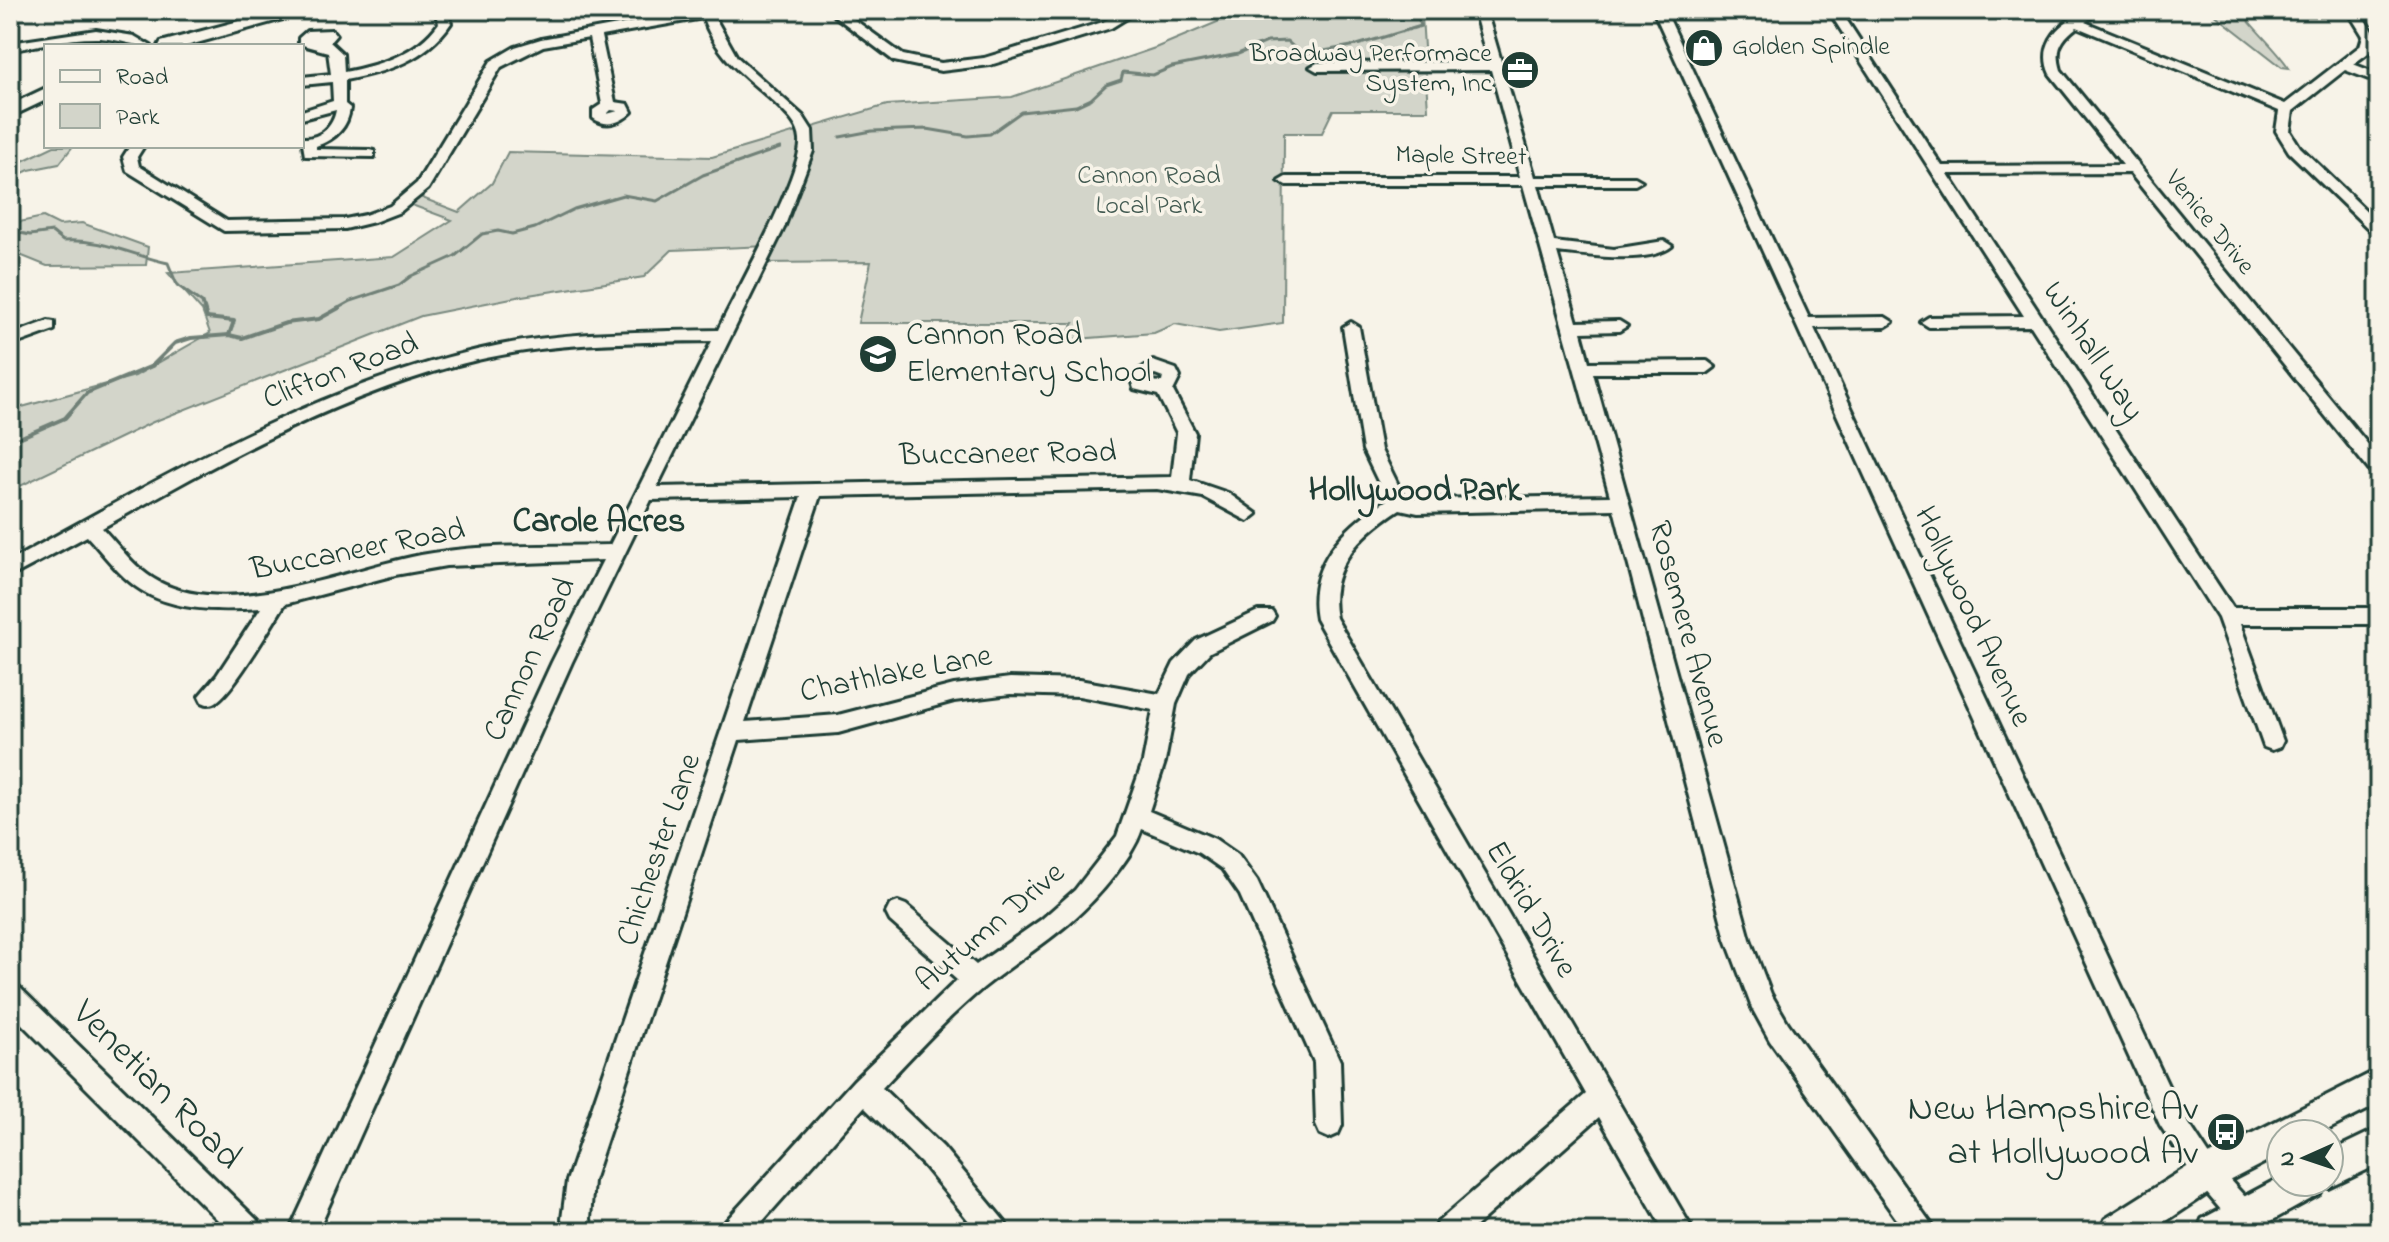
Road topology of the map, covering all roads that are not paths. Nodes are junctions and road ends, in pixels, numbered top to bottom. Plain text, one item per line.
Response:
1 (298, 10) edge
2 (440, 10) edge
3 (729, 10) edge
4 (833, 10) edge
5 (1134, 10) edge
6 (1480, 10) edge
7 (1659, 10) edge
8 (1834, 10) edge
9 (2096, 10) edge
10 (2353, 10) edge
11 (707, 12) edge
12 (2075, 22) junction
13 (594, 34) junction
14 (323, 42) dead end
15 (141, 44) edge
16 (174, 44) edge
17 (10, 47) edge
18 (1496, 66) junction
19 (2346, 66) junction
20 (1317, 67) dead end
21 (339, 77) junction
22 (2379, 79) edge
23 (304, 81) edge
24 (44, 94) edge
25 (338, 105) junction
26 (609, 106) dead end
27 (2286, 109) junction
28 (10, 112) edge
29 (304, 114) edge
30 (305, 142) edge
31 (136, 148) edge
32 (369, 154) dead end
33 (2134, 169) junction
34 (1939, 170) junction
35 (1286, 181) dead end
36 (1635, 181) dead end
37 (1528, 183) junction
38 (2379, 231) edge
39 (1548, 246) junction
40 (1664, 246) dead end
41 (2035, 321) junction
42 (1885, 322) dead end
43 (1929, 322) dead end
44 (1804, 323) junction
45 (48, 326) dead end
46 (1619, 326) dead end
47 (1351, 327) dead end
48 (1572, 327) junction
49 (724, 335) junction
50 (10, 341) edge
51 (1707, 367) dead end
52 (1583, 368) junction
53 (1163, 389) dead end
54 (2379, 470) edge
55 (1180, 483) junction
56 (813, 489) junction
57 (645, 494) junction
58 (1397, 502) junction
59 (1621, 502) junction
60 (1248, 514) dead end
61 (90, 527) junction
62 (616, 552) junction
63 (10, 570) edge
64 (277, 600) junction
65 (1265, 616) dead end
66 (2227, 616) junction
67 (2379, 616) edge
68 (209, 696) dead end
69 (1165, 704) junction
70 (734, 732) junction
71 (2272, 741) dead end
72 (1137, 816) junction
73 (898, 913) dead end
74 (975, 980) junction
75 (10, 995) edge
76 (2379, 1086) edge
77 (863, 1089) junction
78 (1601, 1098) junction
79 (2314, 1118) edge
80 (1329, 1125) dead end
81 (2265, 1143) edge
82 (2379, 1145) edge
83 (2345, 1163) edge
84 (2207, 1174) junction
85 (2283, 1198) edge
86 (2239, 1227) edge
87 (249, 1232) edge
88 (303, 1232) edge
89 (579, 1232) edge
90 (735, 1232) edge
91 (995, 1232) edge
92 (1448, 1232) edge
93 (1680, 1232) edge
94 (1923, 1232) edge
95 (2118, 1232) edge

1 - 16 main road
2 - 21 street
3 - 11 street
4 - 5 street
6 - 18 street, Rosemere Avenue
7 - 44 street, Hollywood Avenue
8 - 34 street, Winhall Way
9 - 12 street, Venice Drive
10 - 19 street
11 - 13 street
11 - 49 street, Cannon Road
12 - 27 street
12 - 33 street, Venice Drive
13 - 26 street
13 - 31 street
14 - 21 street
15 - 17 street
18 - 20 street
18 - 37 street, Rosemere Avenue
19 - 22 street
19 - 27 street
21 - 23 street
21 - 25 street
24 - 28 main road
25 - 29 street
25 - 30 street
27 - 38 street
30 - 32 street
33 - 34 street
33 - 54 street, Venice Drive
34 - 41 street, Winhall Way
35 - 37 street, Maple Street
36 - 37 street, Maple Street
37 - 39 street, Rosemere Avenue
39 - 40 street
39 - 48 street, Rosemere Avenue
41 - 43 street
41 - 66 street, Winhall Way
42 - 44 street
44 - 84 street, Hollywood Avenue
45 - 50 street
46 - 48 street
47 - 58 street
48 - 52 street, Rosemere Avenue
49 - 57 street, Cannon Road
49 - 61 street, Clifton Road
51 - 52 street
52 - 59 street, Rosemere Avenue
53 - 55 street
55 - 56 street, Buccaneer Road
55 - 60 street, Buccaneer Road
56 - 57 street, Buccaneer Road
56 - 70 street, Chichester Lane
57 - 62 street, Cannon Road
58 - 59 street
58 - 78 street, Eldrid Drive
59 - 94 street, Rosemere Avenue
61 - 63 street, Clifton Road
61 - 64 street, Buccaneer Road
62 - 64 street, Buccaneer Road
62 - 88 street, Cannon Road
64 - 68 street
65 - 69 street, Autumn Drive
66 - 67 street
66 - 71 street, Winhall Way
69 - 70 street, Chathlake Lane
69 - 72 street, Autumn Drive
70 - 89 street, Chichester Lane
72 - 74 street, Autumn Drive
72 - 80 street
73 - 74 street
74 - 77 street, Autumn Drive
75 - 87 street, Venetian Road
76 - 79 main road
77 - 90 street, Autumn Drive
77 - 91 street
78 - 92 street
78 - 93 street, Eldrid Drive
81 - 84 main road
82 - 83 main road
84 - 86 street, Hollywood Avenue
84 - 95 main road
85 - 86 main road

